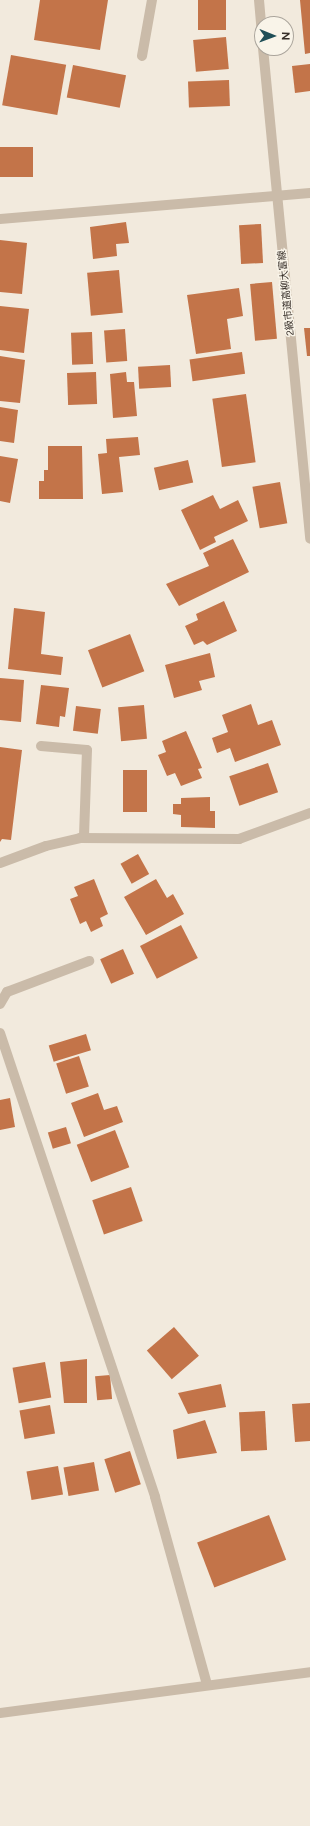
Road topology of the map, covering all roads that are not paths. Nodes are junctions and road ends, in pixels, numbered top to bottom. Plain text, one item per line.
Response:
1 (152, 0) edge
2 (259, 0) edge
3 (260, 16) edge
4 (142, 56) dead end
5 (264, 56) edge
6 (310, 193) edge
7 (277, 197) junction
8 (0, 219) edge
9 (310, 538) edge
10 (41, 746) dead end
11 (310, 813) edge
12 (84, 838) junction
13 (0, 863) edge
14 (89, 961) dead end
15 (0, 1004) edge
16 (0, 1033) edge
17 (310, 1672) edge
18 (207, 1685) junction
19 (0, 1713) edge

1 - 4 street
2 - 3 street
5 - 7 street, 2級市道高柳大富線
6 - 7 street
7 - 8 street
7 - 9 street, 2級市道高柳大富線
10 - 12 street
11 - 12 street
12 - 13 street
14 - 15 street
16 - 18 street
17 - 18 street
18 - 19 street

